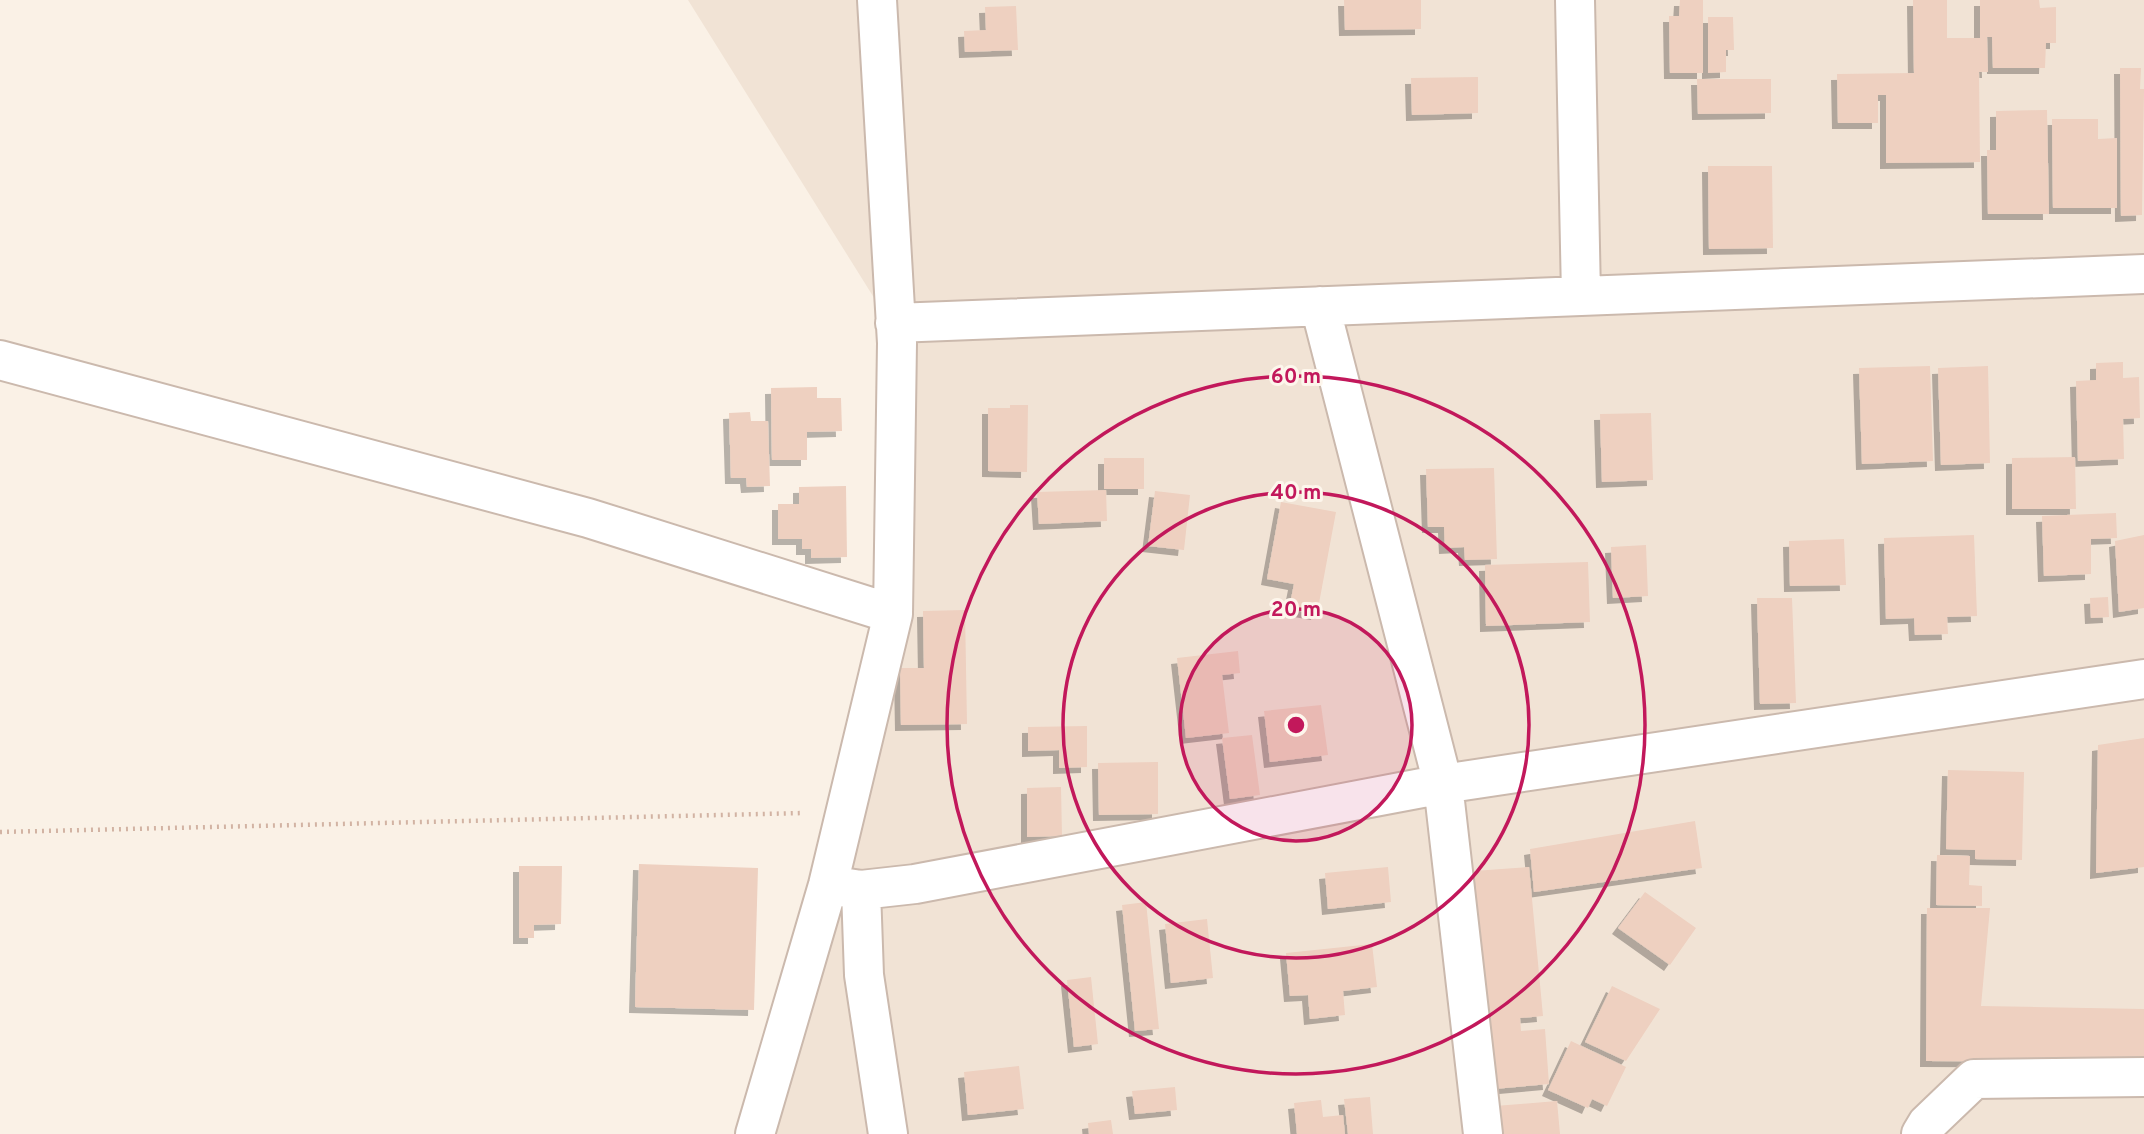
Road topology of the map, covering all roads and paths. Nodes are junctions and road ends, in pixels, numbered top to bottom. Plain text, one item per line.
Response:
1 (877, 0) edge
2 (1575, 0) edge
3 (2144, 274) edge
4 (1581, 296) junction
5 (1320, 306) junction
6 (895, 323) junction
7 (0, 360) edge
8 (893, 614) junction
9 (2144, 679) edge
10 (1443, 784) junction
11 (804, 813) dead end
12 (0, 832) edge
13 (844, 887) junction
14 (2144, 1077) edge
15 (755, 1134) edge
16 (888, 1134) edge
17 (1483, 1134) edge
18 (1921, 1134) edge

1 - 6 street
2 - 4 street
3 - 4 street
4 - 5 street
5 - 6 street
5 - 10 street
6 - 8 street
7 - 8 street
8 - 13 street
9 - 10 street
10 - 13 street
10 - 17 street
11 - 12 path
13 - 15 street
13 - 16 street
14 - 18 street

